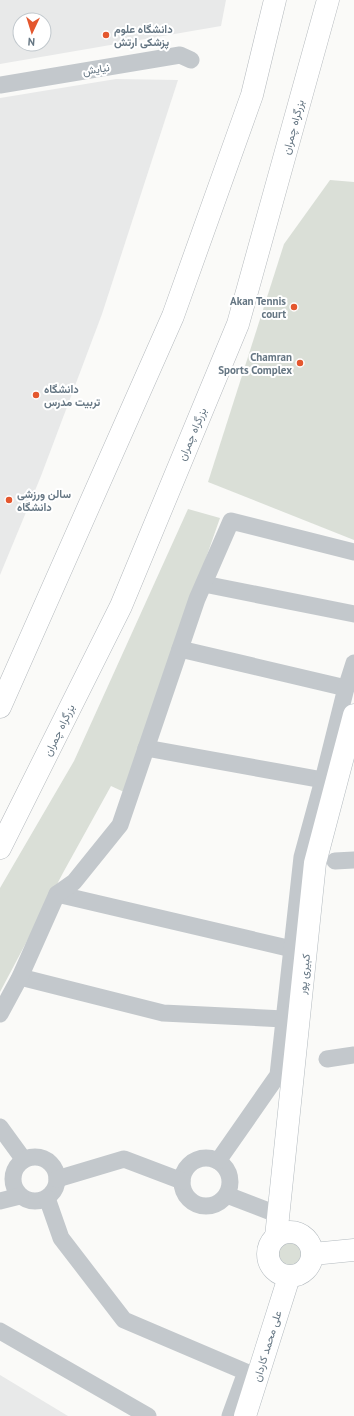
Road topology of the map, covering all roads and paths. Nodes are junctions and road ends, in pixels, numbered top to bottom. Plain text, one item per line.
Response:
1 (275, 0) edge
2 (328, 0) edge
3 (191, 60) dead end
4 (0, 85) edge
5 (354, 552) edge
6 (204, 584) junction
7 (354, 614) edge
8 (180, 649) junction
9 (354, 663) edge
10 (346, 688) junction
11 (0, 707) edge
12 (354, 715) edge
13 (146, 748) junction
14 (323, 780) junction
15 (0, 848) edge
16 (354, 860) edge
17 (335, 861) dead end
18 (57, 894) junction
19 (292, 950) junction
20 (20, 977) junction
21 (0, 1014) edge
22 (284, 1019) junction
23 (354, 1056) edge
24 (327, 1059) dead end
25 (0, 1127) edge
26 (24, 1160) junction
27 (218, 1161) junction
28 (57, 1179) junction
29 (182, 1181) junction
30 (227, 1195) junction
31 (20, 1196) junction
32 (47, 1198) junction
33 (0, 1201) edge
34 (279, 1215) junction
35 (276, 1237) junction
36 (354, 1250) edge
37 (313, 1254) junction
38 (289, 1277) junction
39 (0, 1332) edge
40 (148, 1416) edge
41 (230, 1416) edge
42 (245, 1416) edge

1 - 11 main road
2 - 15 main road, بزرگراه چمران
3 - 4 street, نیایش
5 - 6 street
6 - 7 street
6 - 8 street
8 - 10 street
8 - 13 street
9 - 10 street
10 - 14 street
12 - 34 main road, کبیری پور
13 - 14 street
13 - 18 street
14 - 19 street
16 - 17 street
18 - 19 street
18 - 20 street
19 - 22 street
20 - 21 street
20 - 22 street
22 - 27 street
23 - 24 street
25 - 26 street
26 - 28 street
26 - 31 street
27 - 29 street
27 - 30 street
28 - 29 street
28 - 32 street
29 - 30 street
30 - 34 street
31 - 32 street
31 - 33 street
32 - 41 street
34 - 35 main road, کبیری پور
35 - 37 main road
35 - 38 main road
36 - 37 main road
37 - 38 main road
38 - 42 main road, علی محمد کاردان
39 - 40 street

